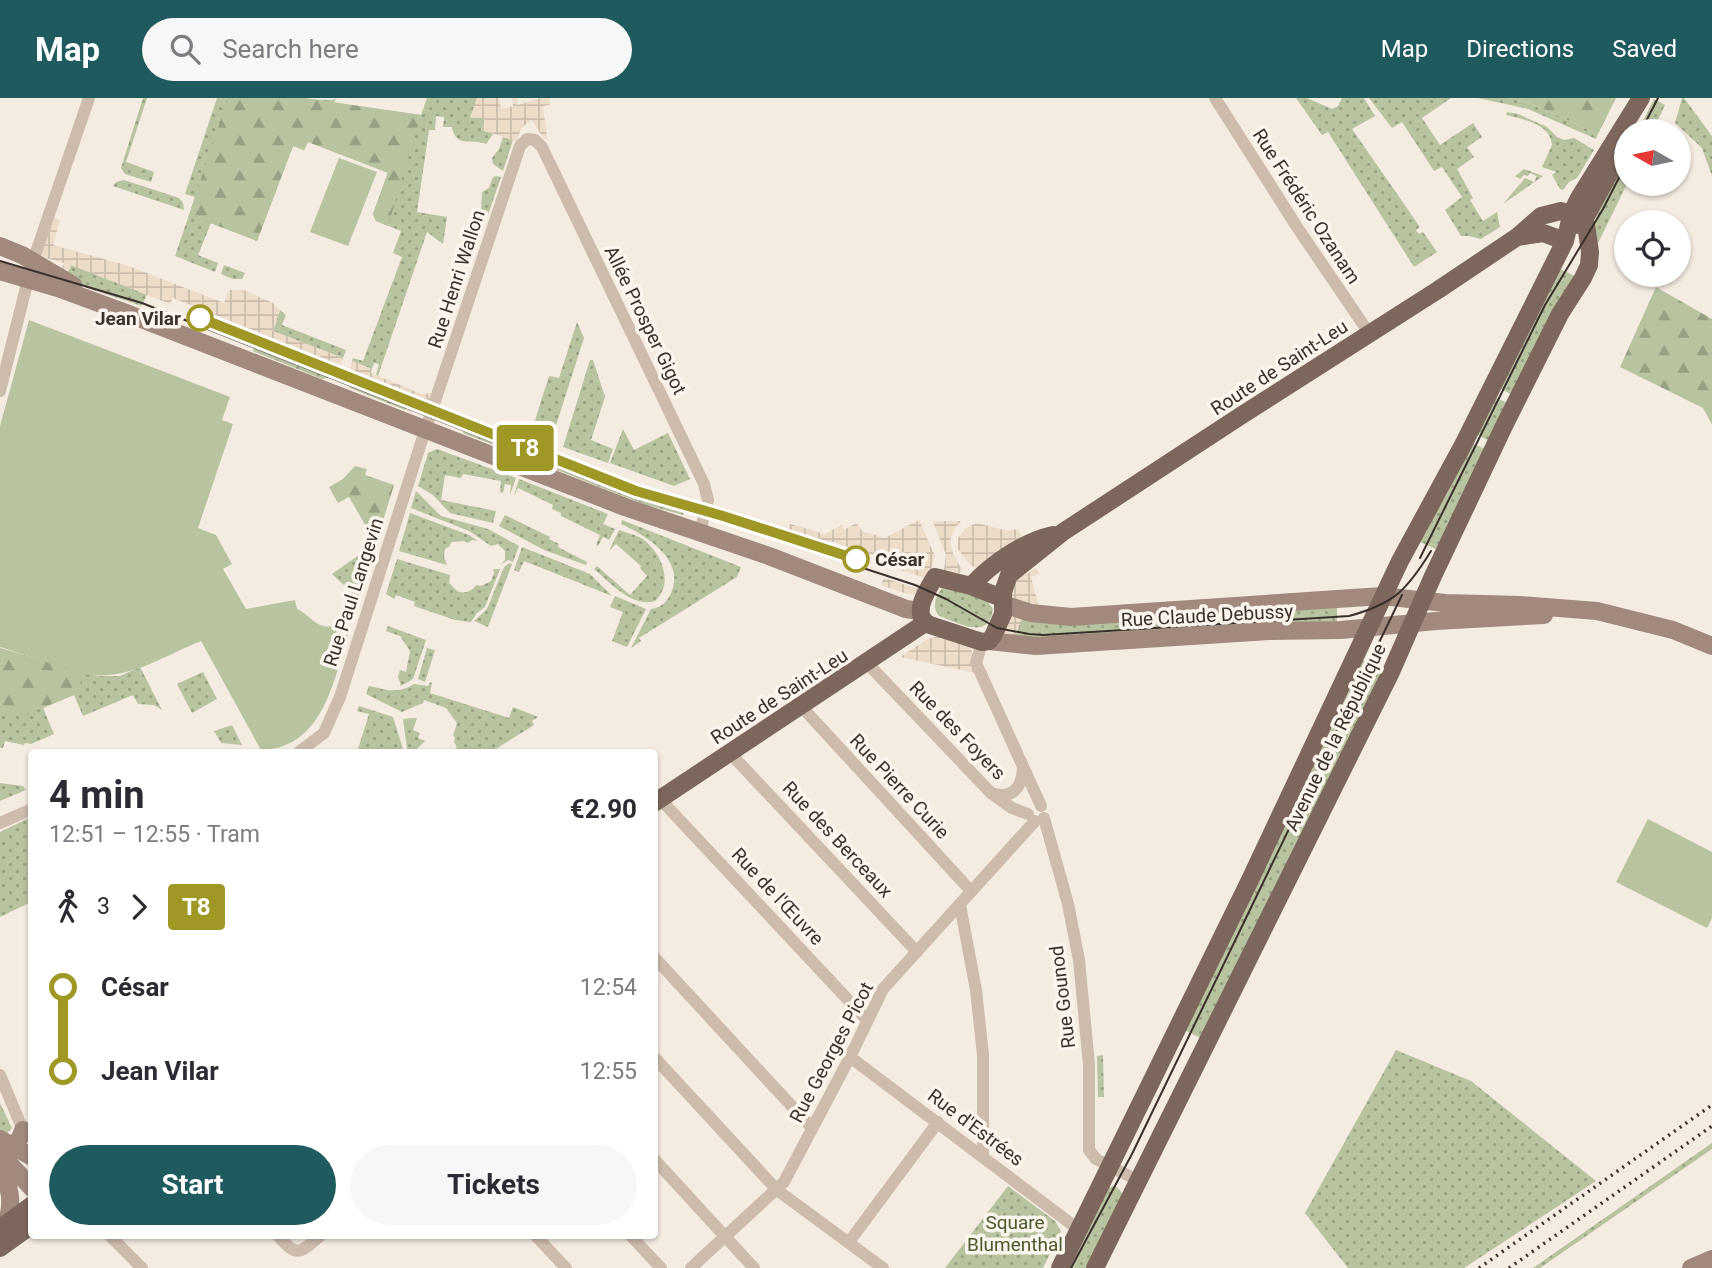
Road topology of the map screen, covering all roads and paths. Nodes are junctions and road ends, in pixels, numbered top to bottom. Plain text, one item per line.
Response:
1 (89, 98) edge
2 (1215, 98) edge
3 (1641, 98) edge
4 (1649, 98) edge
5 (1632, 119) edge
6 (1639, 119) edge
7 (524, 141) joint
8 (1614, 156) edge
9 (1614, 161) edge
10 (1579, 215) junction
11 (1517, 237) junction
12 (1565, 241) junction
13 (0, 246) edge
14 (33, 261) junction
15 (0, 271) edge
16 (29, 280) junction
17 (126, 313) junction
18 (1369, 334) junction
19 (0, 391) edge
20 (425, 430) junction
21 (700, 532) junction
22 (1063, 532) junction
23 (971, 586) junction
24 (1384, 597) junction
25 (1003, 601) junction
26 (1430, 601) junction
27 (1586, 610) junction
28 (922, 617) junction
29 (1421, 623) junction
30 (1369, 628) junction
31 (985, 642) junction
32 (1712, 646) edge
33 (867, 663) junction
34 (801, 706) junction
35 (304, 749) edge
36 (730, 752) junction
37 (1023, 768) junction
38 (991, 793) junction
39 (658, 800) edge
40 (658, 802) edge
41 (28, 811) edge
42 (1037, 815) junction
43 (0, 823) edge
44 (971, 891) junction
45 (960, 905) junction
46 (917, 952) junction
47 (658, 961) edge
48 (867, 1020) junction
49 (850, 1057) junction
50 (658, 1061) edge
51 (0, 1075) edge
52 (938, 1122) junction
53 (812, 1128) junction
54 (23, 1130) junction
55 (28, 1144) edge
56 (3, 1146) edge
57 (28, 1155) edge
58 (983, 1156) junction
59 (658, 1163) edge
60 (1109, 1165) junction
61 (0, 1167) edge
62 (1139, 1181) junction
63 (28, 1182) edge
64 (777, 1190) junction
65 (28, 1208) edge
66 (3, 1226) edge
67 (28, 1228) edge
68 (1079, 1229) junction
69 (725, 1236) junction
70 (113, 1239) edge
71 (281, 1239) edge
72 (317, 1239) edge
73 (539, 1239) edge
74 (634, 1239) edge
75 (849, 1242) junction
76 (0, 1248) edge
77 (1712, 1259) edge
78 (142, 1268) edge
79 (566, 1268) edge
80 (661, 1268) edge
81 (691, 1268) edge
82 (754, 1268) edge
83 (883, 1268) edge
84 (1060, 1268) edge
85 (1095, 1268) edge
86 (1691, 1268) edge

1 - 14 street
2 - 18 street, Rue Frédéric Ozanam
3 - 5 main road
4 - 6 main road
7 - 20 street, Rue Henri Wallon
7 - 21 street, Allée Prosper Gigot
8 - 10 main road, Avenue de la République
9 - 10 main road, Avenue de la République
10 - 11 main road, Route de Saint-Leu
10 - 12 main road, Avenue de la République
10 - 26 main road, Avenue de la République
11 - 12 main road
11 - 18 main road, Route de Saint-Leu
12 - 24 main road, Avenue de la République
13 - 14 street
14 - 16 street
14 - 17 street
15 - 16 street
16 - 17 street
16 - 19 street
17 - 20 street
18 - 22 main road, Route de Saint-Leu
20 - 21 street
20 - 35 street, Rue Paul Langevin
21 - 28 street
22 - 23 main road, Route de Saint-Leu
22 - 25 main road, Route de Saint-Leu
23 - 25 main road
23 - 28 main road
24 - 25 street, Rue Claude Debussy
24 - 26 street, Rue Claude Debussy
24 - 30 main road, Avenue de la République
25 - 31 main road, Route de Saint-Leu
26 - 27 street, Rue Claude Debussy
26 - 29 main road, Avenue de la République
27 - 29 street, Rue Claude Debussy
27 - 32 street
28 - 31 main road
28 - 33 main road, Route de Saint-Leu
29 - 30 street, Rue Claude Debussy
29 - 62 main road, Avenue de la République
30 - 31 street, Rue Claude Debussy
30 - 60 main road, Avenue de la République
31 - 37 street, Rue Gounod
33 - 34 main road, Route de Saint-Leu
33 - 38 street, Rue des Foyers
34 - 36 main road, Route de Saint-Leu
34 - 44 street, Rue Pierre Curie
36 - 39 main road, Route de Saint-Leu
36 - 46 street, Rue des Berceaux
37 - 38 street
37 - 42 street, Rue Gounod
38 - 42 street, Rue des Foyers
40 - 48 street, Rue de l'Œuvre
41 - 43 street
42 - 44 street, Rue Georges Picot
42 - 60 street, Rue Gounod
44 - 45 street, Rue Georges Picot
45 - 46 street, Rue Georges Picot
45 - 58 street
46 - 48 street, Rue Georges Picot
47 - 53 street
48 - 49 street, Rue Georges Picot
49 - 52 street, Rue d'Estrées
49 - 53 street, Rue Georges Picot
50 - 64 street
51 - 54 street
52 - 58 street, Rue d'Estrées
52 - 75 street
53 - 64 street, Rue Georges Picot
54 - 55 street
54 - 56 street
56 - 57 street
56 - 63 street
58 - 68 street, Rue d'Estrées
59 - 69 street
60 - 62 street
60 - 68 main road, Avenue de la République
61 - 66 street
62 - 85 main road, Avenue de la République
64 - 69 street, Rue Georges Picot
64 - 75 street
65 - 66 main road
67 - 76 main road
68 - 84 main road, Avenue de la République
69 - 81 street, Rue Georges Picot
69 - 82 street
70 - 78 street
71 - 72 street
73 - 79 street
74 - 80 street
75 - 83 street
77 - 86 street

